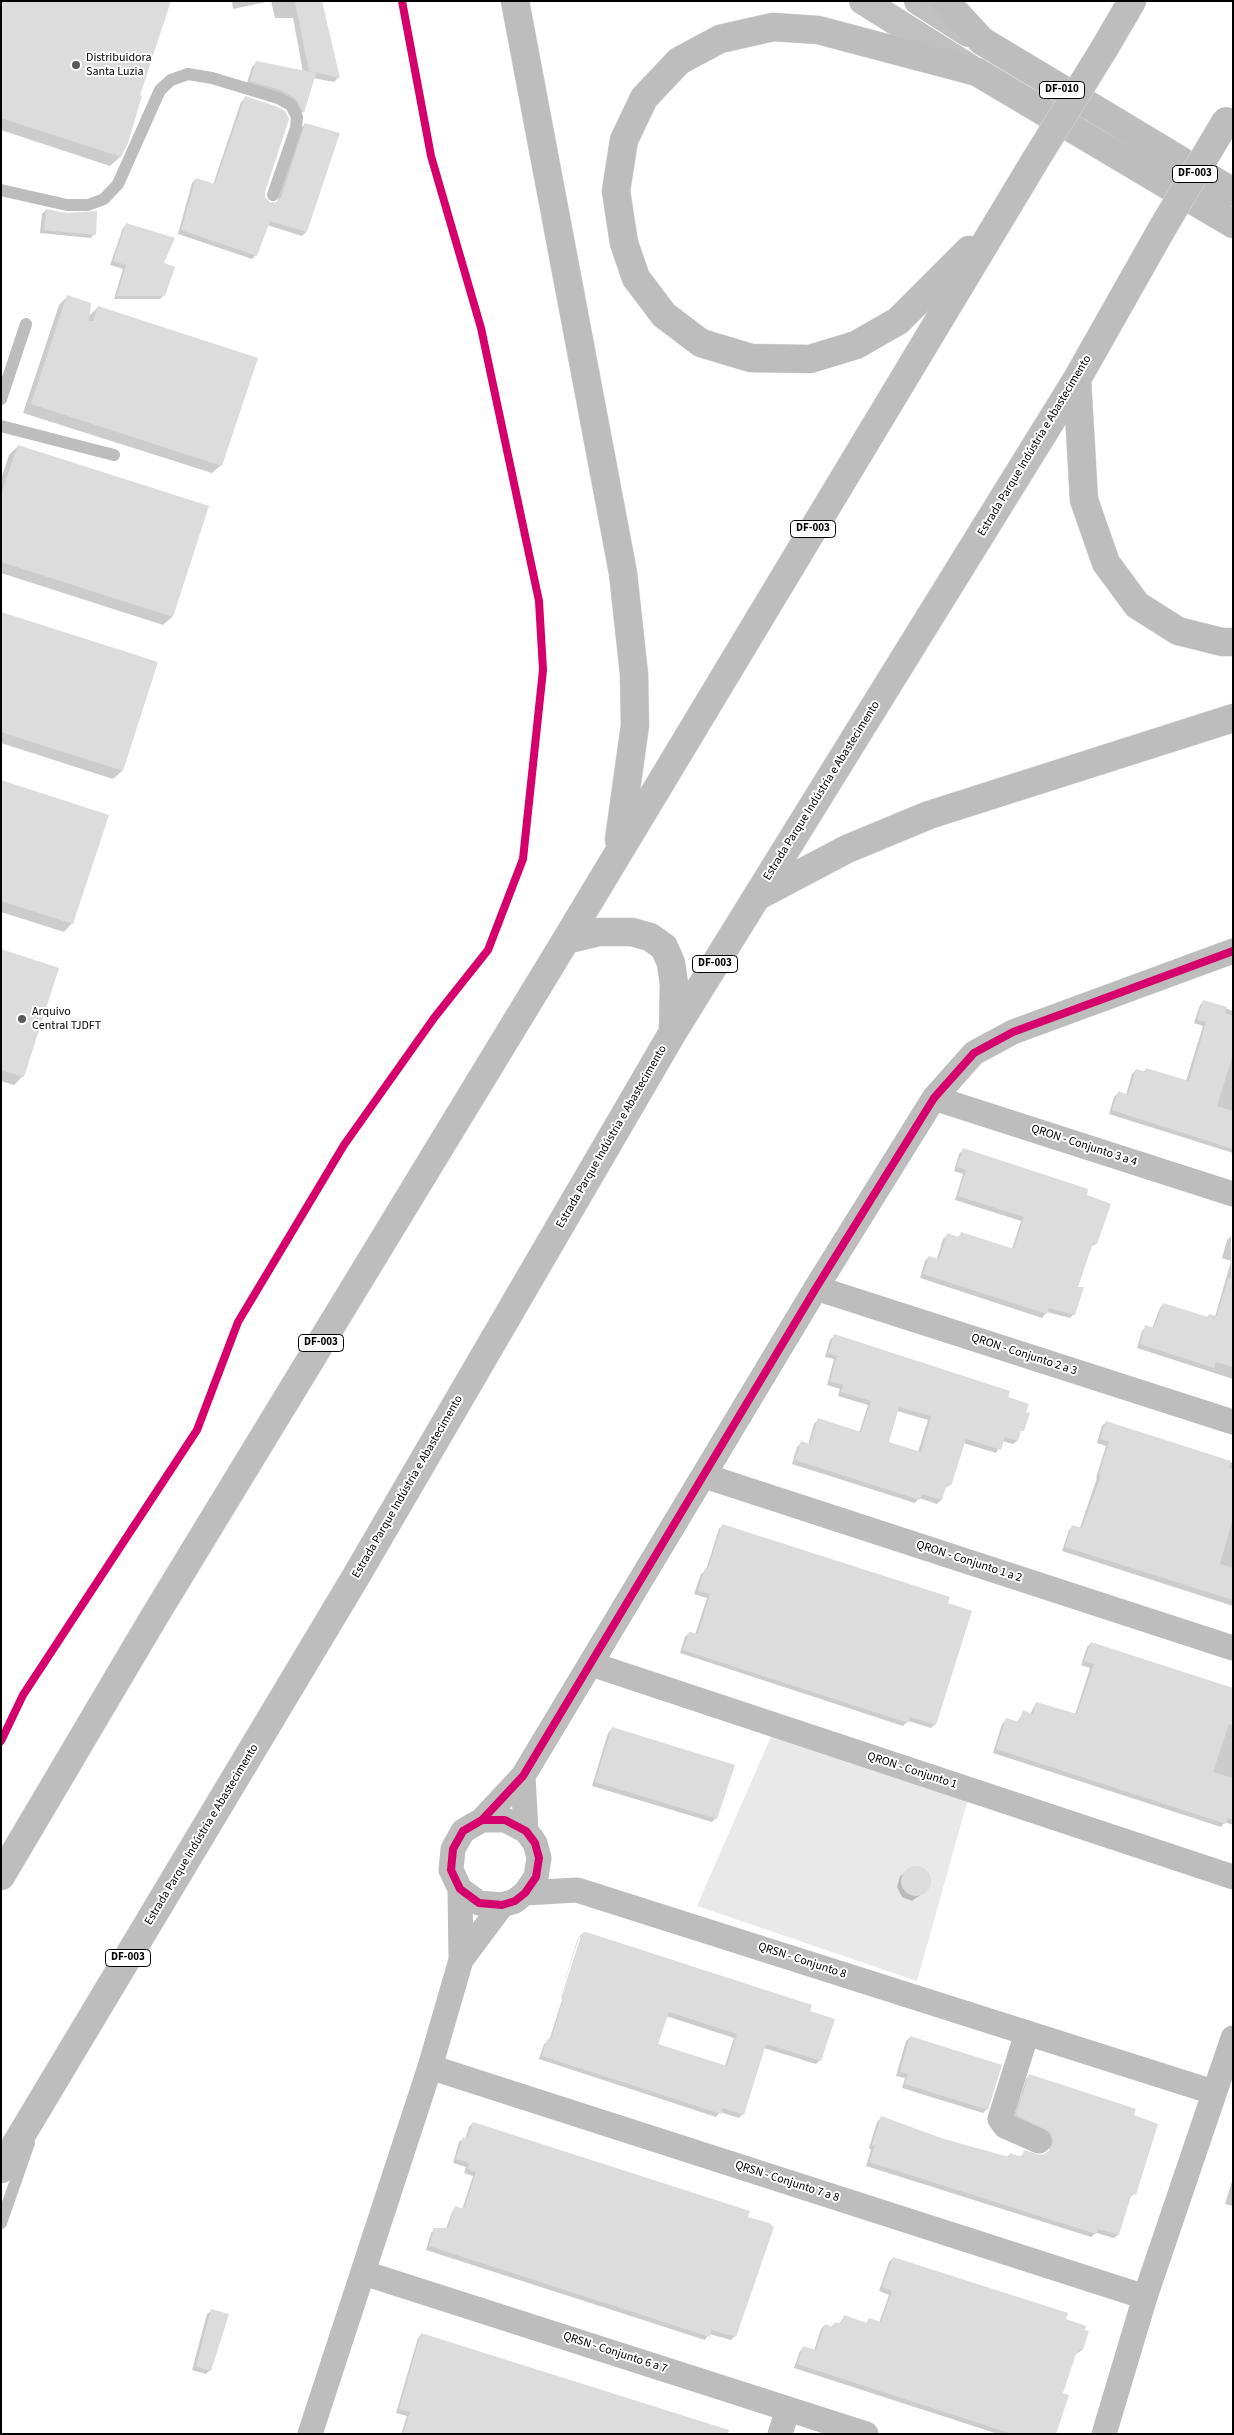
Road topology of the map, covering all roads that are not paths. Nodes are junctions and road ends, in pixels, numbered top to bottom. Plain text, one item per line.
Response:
1 (515, 1) edge
2 (863, 1) edge
3 (918, 1) edge
4 (944, 1) edge
5 (1132, 1) edge
6 (982, 41) junction
7 (977, 72) junction
8 (1229, 116) edge
9 (1, 190) edge
10 (1233, 192) edge
11 (273, 195) dead end
12 (1010, 204) junction
13 (1233, 224) edge
14 (26, 324) dead end
15 (1077, 379) junction
16 (1, 399) edge
17 (1, 426) edge
18 (114, 455) dead end
19 (1233, 642) edge
20 (1233, 718) edge
21 (617, 854) junction
22 (756, 897) junction
23 (566, 940) junction
24 (1233, 951) edge
25 (1204, 960) junction
26 (1233, 970) edge
27 (673, 1032) junction
28 (934, 1098) junction
29 (1233, 1194) edge
30 (816, 1288) junction
31 (1233, 1422) edge
32 (705, 1476) junction
33 (1233, 1648) edge
34 (591, 1664) junction
35 (523, 1776) junction
36 (482, 1820) junction
37 (526, 1831) junction
38 (28, 1833) junction
39 (1, 1855) edge
40 (539, 1858) junction
41 (1, 1876) edge
42 (1233, 1877) edge
43 (460, 1889) junction
44 (577, 1890) junction
45 (525, 1894) junction
46 (502, 1905) junction
47 (461, 1960) junction
48 (1027, 2032) junction
49 (1233, 2038) edge
50 (430, 2067) junction
51 (1213, 2092) junction
52 (46, 2093) junction
53 (1039, 2141) dead end
54 (1, 2169) edge
55 (1, 2223) edge
56 (364, 2272) junction
57 (1145, 2297) junction
58 (788, 2409) junction
59 (310, 2434) edge
60 (780, 2434) edge
61 (866, 2434) edge
62 (1104, 2434) edge

1 - 21 main road
2 - 7 street, DF-010
3 - 6 street, DF-010
4 - 6 main road
5 - 12 main road, DF-003, bridge
6 - 10 main road, DF-010
7 - 12 main road
7 - 13 main road, DF-010
8 - 15 main road, Estrada Parque Indústria e Abastecimento / DF-003, bridge
9 - 11 lane
12 - 21 main road, DF-003
14 - 16 lane
15 - 19 main road
15 - 22 main road, Estrada Parque Indústria e Abastecimento / DF-003
17 - 18 lane
20 - 22 main road
21 - 23 main road, DF-003
22 - 27 main road, Estrada Parque Indústria e Abastecimento / DF-003
23 - 27 main road
23 - 38 main road, DF-003
24 - 25 street
25 - 26 street
25 - 28 street
27 - 52 main road, Estrada Parque Indústria e Abastecimento / DF-003
28 - 29 street, QRON - Conjunto 3 a 4
28 - 30 street
30 - 31 street, QRON - Conjunto 2 a 3
30 - 32 street
32 - 33 street, QRON - Conjunto 1 a 2
32 - 34 street
34 - 35 street
34 - 42 street, QRON - Conjunto 1
35 - 36 street
35 - 37 street
36 - 37 street
36 - 43 street
37 - 40 street
38 - 39 street
38 - 41 main road, DF-003
40 - 44 street, QRSN - Conjunto 8
40 - 45 street
43 - 46 street
43 - 47 street
44 - 45 street, QRSN - Conjunto 8
44 - 48 street, QRSN - Conjunto 8
45 - 46 street
46 - 47 street
47 - 50 street
48 - 51 street, QRSN - Conjunto 8
48 - 53 street
49 - 51 street
50 - 56 street
50 - 57 street, QRSN - Conjunto 7 a 8
51 - 57 street
52 - 54 main road, Estrada Parque Indústria e Abastecimento / DF-003
52 - 55 lane
56 - 58 street, QRSN - Conjunto 6 a 7
56 - 59 street
57 - 62 street
58 - 60 street
58 - 61 street, QRSN - Conjunto 6 a 7

